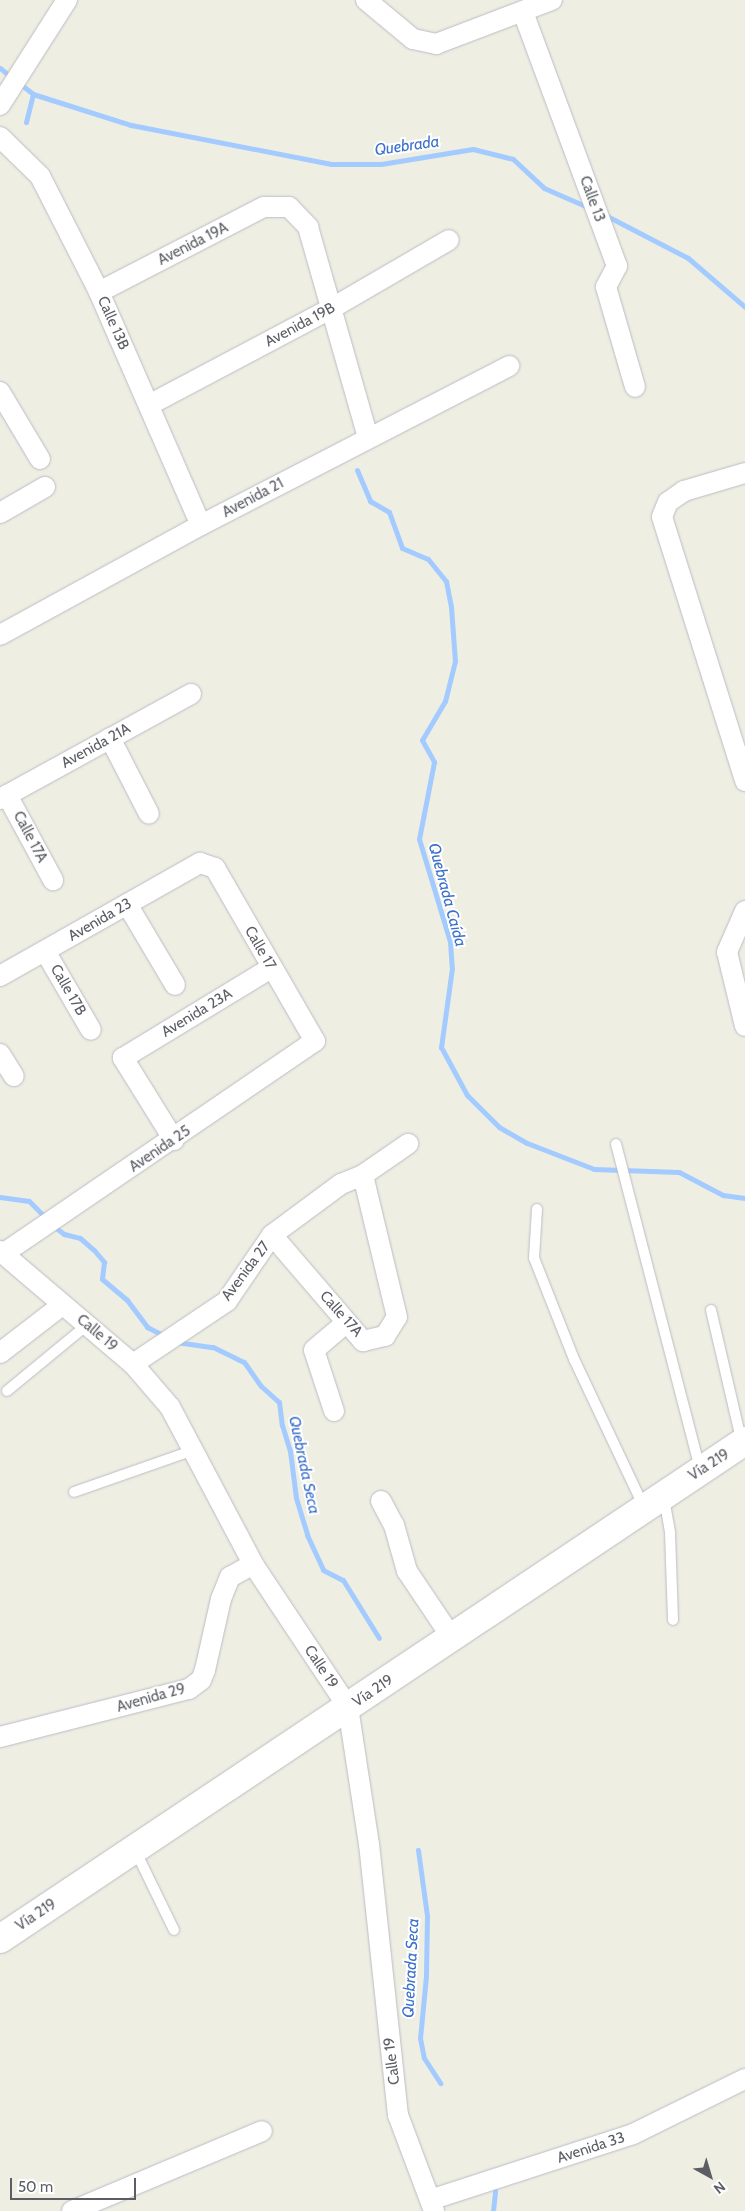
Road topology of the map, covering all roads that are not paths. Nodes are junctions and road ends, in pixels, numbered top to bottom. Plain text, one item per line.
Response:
1 (67, 0) edge
2 (366, 0) edge
3 (552, 0) edge
4 (523, 12) junction
5 (0, 105) edge
6 (0, 137) edge
7 (450, 240) dead end
8 (99, 292) junction
9 (332, 308) junction
10 (509, 366) dead end
11 (635, 387) dead end
12 (0, 392) edge
13 (149, 405) junction
14 (368, 438) junction
15 (40, 460) dead end
16 (745, 473) edge
17 (45, 487) dead end
18 (0, 513) edge
19 (202, 525) junction
20 (0, 635) edge
21 (191, 694) dead end
22 (110, 738) junction
23 (745, 781) edge
24 (4, 797) edge
25 (148, 814) dead end
26 (200, 863) joint
27 (53, 880) dead end
28 (127, 904) junction
29 (745, 911) edge
30 (45, 951) junction
31 (271, 968) junction
32 (0, 976) edge
33 (174, 985) dead end
34 (745, 1026) edge
35 (91, 1030) dead end
36 (315, 1041) joint
37 (0, 1054) edge
38 (14, 1076) dead end
39 (174, 1140) junction
40 (408, 1144) dead end
41 (616, 1144) dead end
42 (363, 1175) junction
43 (537, 1209) dead end
44 (272, 1236) junction
45 (1, 1252) edge
46 (62, 1304) junction
47 (710, 1310) dead end
48 (347, 1322) junction
49 (87, 1325) junction
50 (0, 1352) edge
51 (133, 1364) junction
52 (7, 1391) dead end
53 (334, 1411) dead end
54 (743, 1443) edge
55 (191, 1451) junction
56 (701, 1469) junction
57 (74, 1492) dead end
58 (381, 1501) dead end
59 (654, 1501) junction
60 (253, 1564) junction
61 (673, 1620) dead end
62 (452, 1638) junction
63 (348, 1707) junction
64 (0, 1737) edge
65 (134, 1850) junction
66 (174, 1930) dead end
67 (0, 1939) edge
68 (745, 2079) edge
69 (262, 2131) dead end
70 (432, 2206) edge
71 (72, 2211) edge

1 - 5 street
2 - 4 street
3 - 4 street
4 - 11 street, Calle 13
6 - 8 street, Calle 13B
7 - 9 street, Avenida 19B
8 - 9 street, Avenida 19A
8 - 13 street, Calle 13B
9 - 13 street, Avenida 19B
9 - 14 street
10 - 14 street, Avenida 21
12 - 15 street
13 - 19 street, Calle 13B
14 - 19 street, Avenida 21
16 - 23 street
17 - 18 street
19 - 20 street, Avenida 21
21 - 22 street, Avenida 21A
22 - 24 street, Avenida 21A
22 - 25 street
24 - 27 street, Calle 17A
26 - 28 street, Avenida 23
26 - 31 street, Calle 17
28 - 30 street, Avenida 23
28 - 33 street
29 - 34 street
30 - 32 street, Avenida 23
30 - 35 street, Calle 17B
31 - 36 street, Calle 17
31 - 39 street, Avenida 23A
36 - 39 street, Avenida 25
37 - 38 street
39 - 45 street, Avenida 25
40 - 42 street, Avenida 27
41 - 56 lane
42 - 44 street, Avenida 27
42 - 48 street, Calle 17A
43 - 59 lane
44 - 48 street, Calle 17A
44 - 51 street, Avenida 27
45 - 46 street, Calle 19
46 - 49 street, Calle 19
46 - 50 street
47 - 54 lane
48 - 53 street
49 - 51 street, Calle 19
49 - 52 lane
51 - 55 street, Calle 19
54 - 56 main road, Vía 219
55 - 57 lane
55 - 60 street, Calle 19
56 - 59 main road, Vía 219
58 - 62 street
59 - 61 lane
59 - 62 main road, Vía 219
60 - 63 street, Calle 19
60 - 64 street, Avenida 29
62 - 63 main road, Vía 219
63 - 65 main road, Vía 219
63 - 70 street, Calle 19
65 - 66 lane
65 - 67 main road, Vía 219
68 - 70 street, Avenida 33
69 - 71 street

